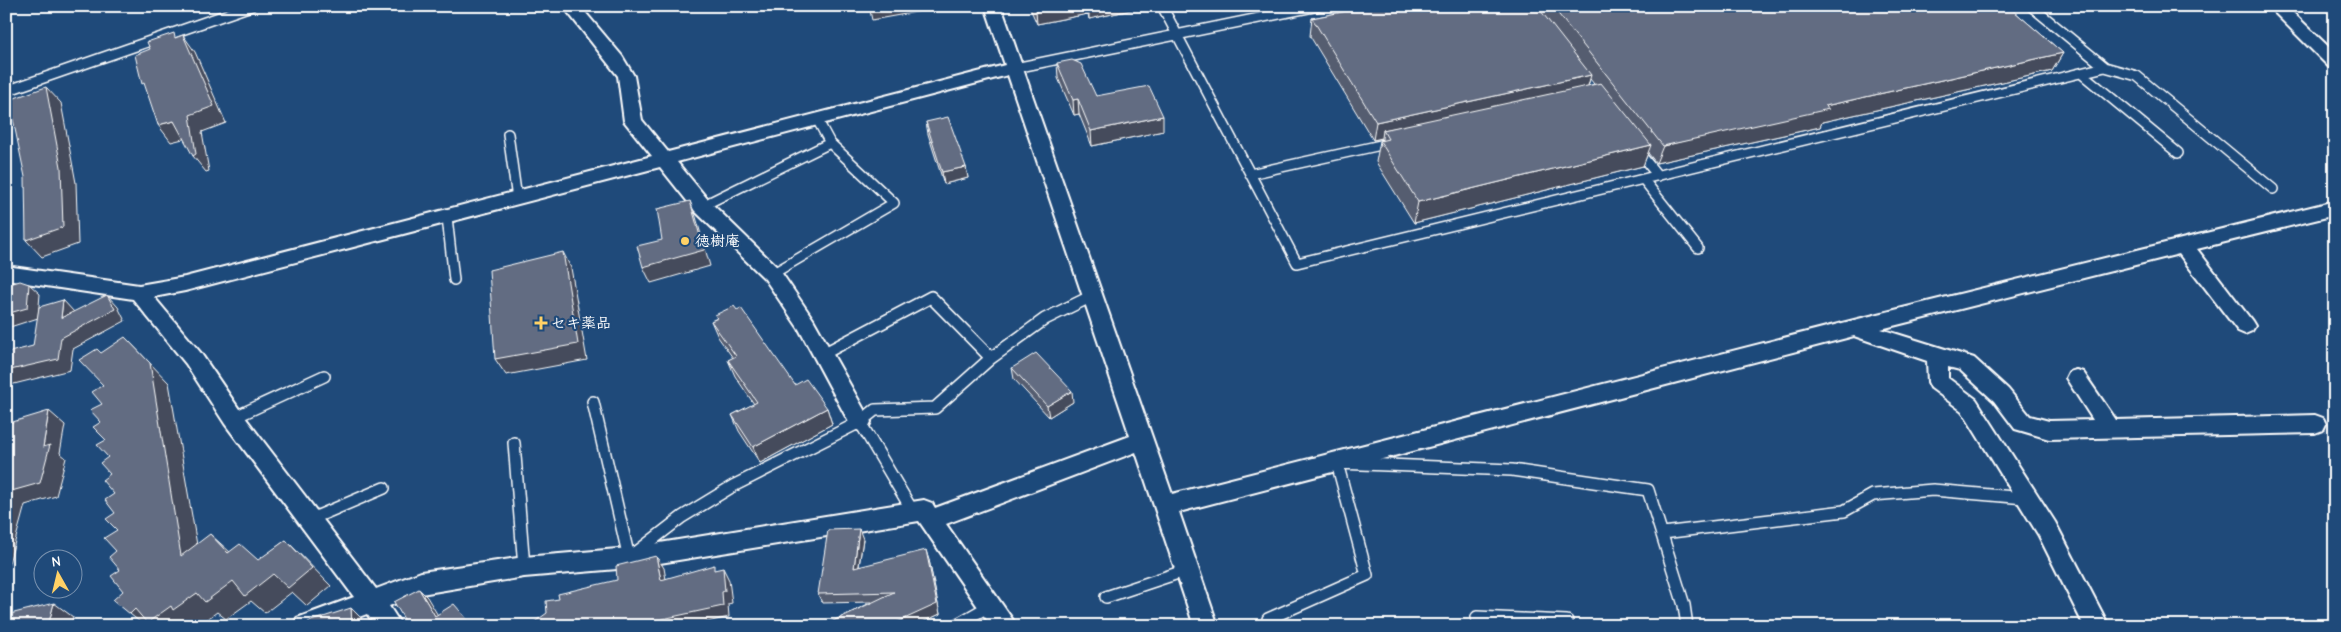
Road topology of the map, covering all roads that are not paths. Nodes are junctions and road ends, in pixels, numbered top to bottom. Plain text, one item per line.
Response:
1 (252, 6) edge
2 (571, 6) edge
3 (993, 6) edge
4 (1162, 6) edge
5 (2031, 6) edge
6 (2276, 6) edge
7 (1313, 7) edge
8 (1177, 35) junction
9 (2335, 63) edge
10 (2105, 67) junction
11 (1014, 68) junction
12 (2081, 73) junction
13 (6, 91) edge
14 (817, 119) junction
15 (508, 134) dead end
16 (1404, 140) edge
17 (830, 143) junction
18 (1633, 144) edge
19 (2178, 153) dead end
20 (663, 159) junction
21 (1250, 174) junction
22 (1658, 176) junction
23 (1644, 179) junction
24 (2273, 189) dead end
25 (517, 199) junction
26 (702, 206) junction
27 (2335, 208) edge
28 (447, 217) junction
29 (2184, 246) junction
30 (1698, 248) dead end
31 (6, 272) edge
32 (772, 274) junction
33 (454, 280) dead end
34 (139, 292) junction
35 (1092, 296) junction
36 (2245, 326) dead end
37 (1854, 328) junction
38 (821, 355) junction
39 (1937, 356) junction
40 (991, 358) junction
41 (324, 376) dead end
42 (2076, 378) dead end
43 (593, 402) dead end
44 (233, 418) junction
45 (860, 422) junction
46 (2315, 424) dead end
47 (2110, 429) junction
48 (1144, 440) junction
49 (514, 444) dead end
50 (1338, 462) junction
51 (384, 488) dead end
52 (2025, 498) junction
53 (1165, 506) junction
54 (922, 514) junction
55 (311, 519) junction
56 (1663, 533) junction
57 (629, 558) junction
58 (524, 567) junction
59 (1187, 570) junction
60 (1106, 597) dead end
61 (371, 601) junction
62 (991, 605) junction
63 (1567, 621) dead end
64 (305, 626) edge
65 (390, 626) edge
66 (954, 626) edge
67 (1005, 626) edge
68 (1206, 626) edge
69 (1274, 626) edge
70 (1478, 626) edge
71 (1687, 626) edge
72 (2097, 626) edge

1 - 13 lane
2 - 20 street
3 - 11 street
4 - 8 lane
5 - 10 lane
6 - 9 street
7 - 8 lane
8 - 11 lane
8 - 21 lane
10 - 12 lane
10 - 24 lane
11 - 14 street
11 - 35 street
12 - 19 lane
12 - 22 lane
14 - 17 lane
14 - 20 street
15 - 25 lane
16 - 21 lane
17 - 26 lane
17 - 32 lane
18 - 22 lane
20 - 25 street
20 - 26 street
21 - 23 lane
22 - 23 lane
23 - 30 lane
25 - 28 street
26 - 32 street
27 - 29 street
28 - 33 lane
28 - 34 street
29 - 36 street
29 - 37 street
31 - 34 street
32 - 38 street
34 - 44 street
35 - 40 lane
35 - 48 street
37 - 39 street
37 - 50 street
38 - 40 lane
38 - 45 street
39 - 47 street
39 - 52 street
40 - 45 lane
41 - 44 lane
42 - 47 street
43 - 57 lane
44 - 55 street
45 - 54 lane
45 - 57 lane
46 - 47 street
48 - 53 street
48 - 54 street
49 - 58 lane
50 - 53 street
50 - 56 lane
50 - 69 lane
51 - 55 lane
52 - 56 lane
52 - 72 street
53 - 59 street
54 - 57 street
54 - 62 street
55 - 61 street
56 - 71 lane
57 - 58 street
58 - 61 street
59 - 60 lane
59 - 68 street
61 - 64 street
61 - 65 street
62 - 66 lane
62 - 67 street
63 - 70 lane

